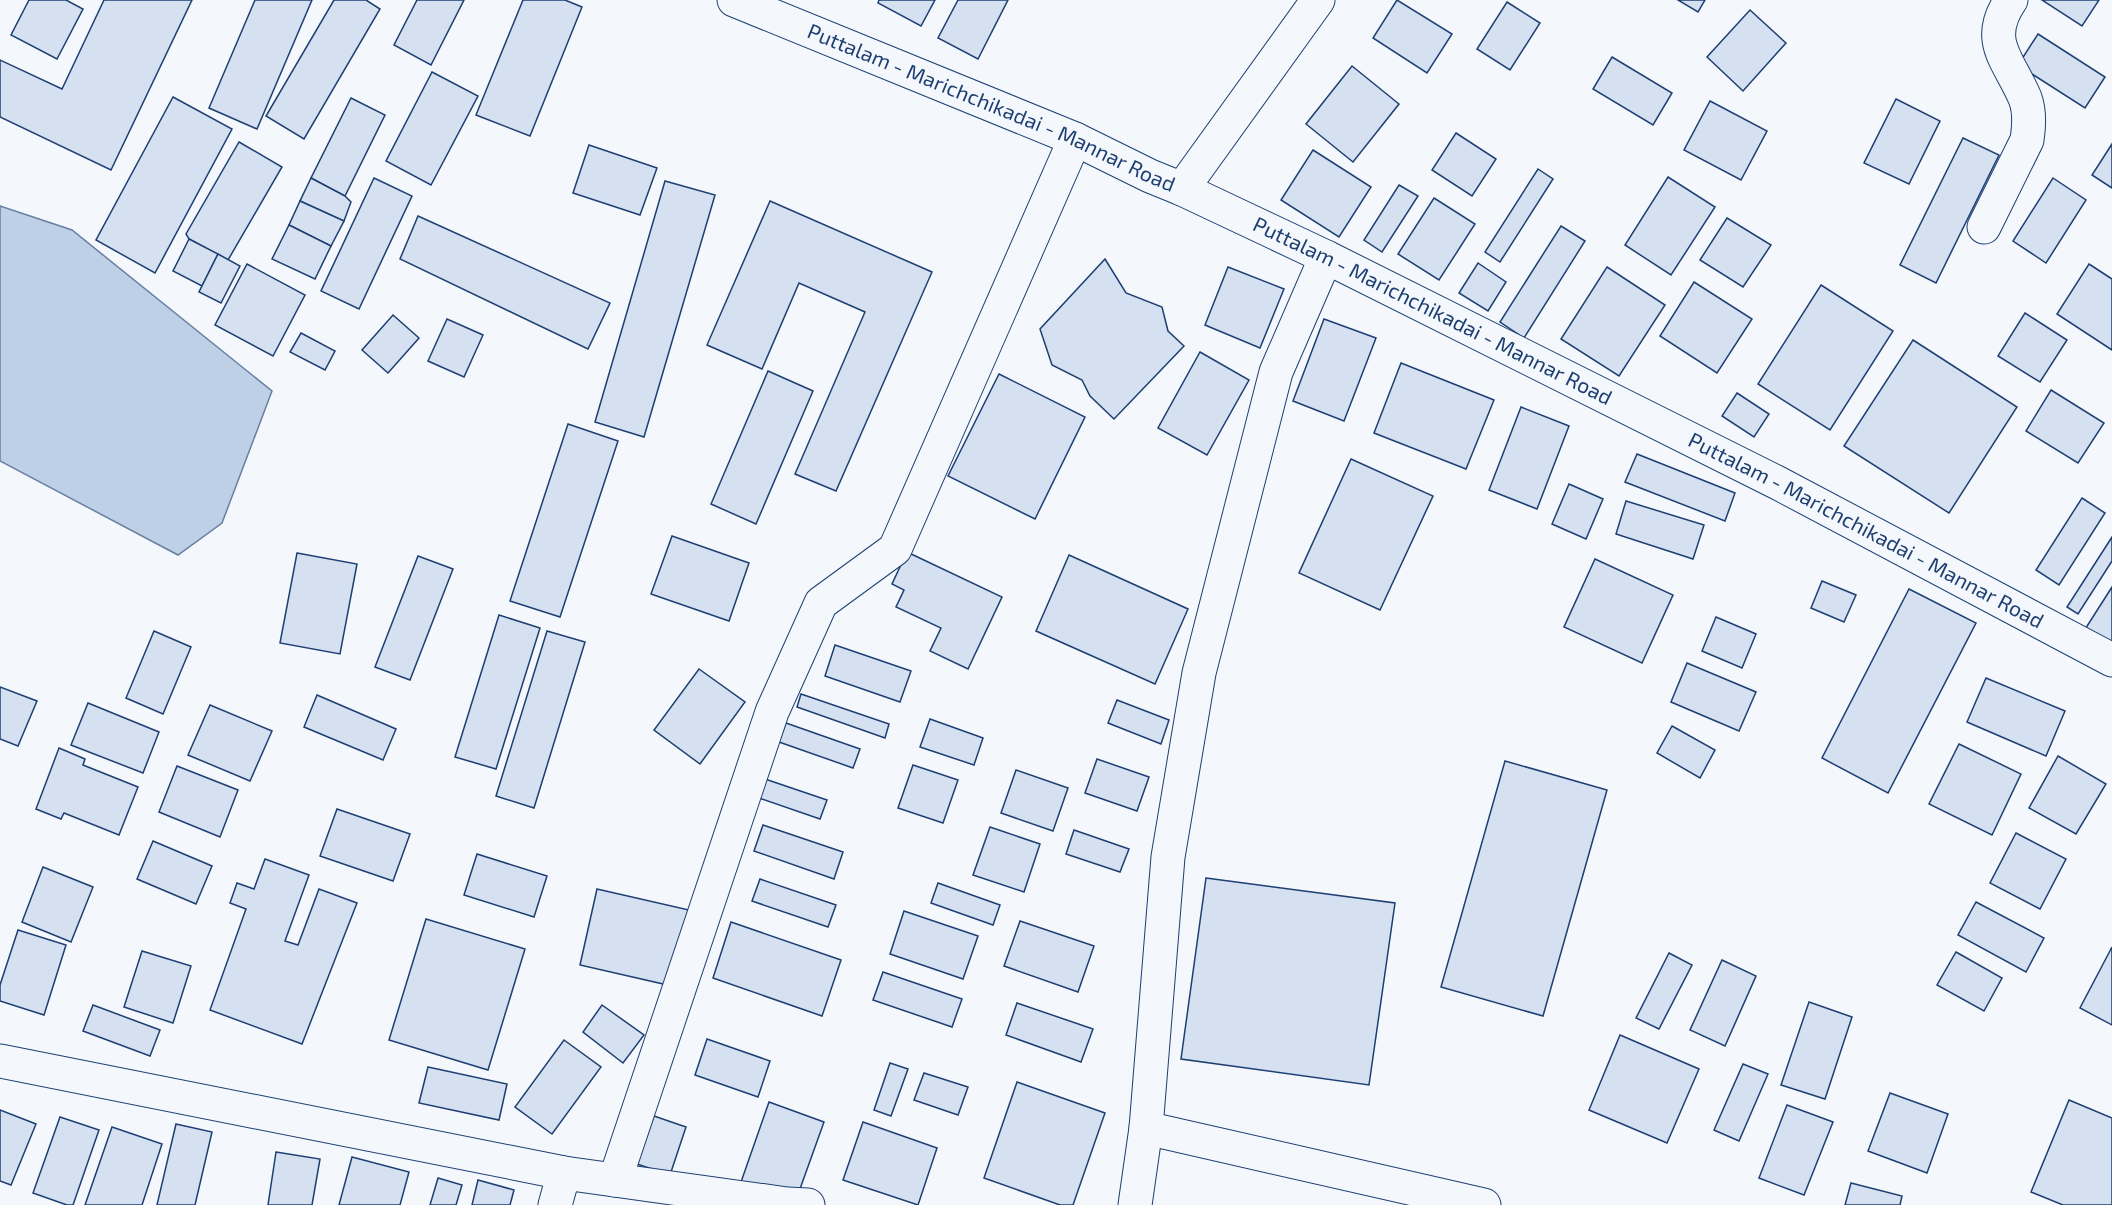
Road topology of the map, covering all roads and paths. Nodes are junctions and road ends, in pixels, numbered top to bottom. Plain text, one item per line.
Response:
1 (734, 0) edge
2 (1318, 0) edge
3 (2011, 0) edge
4 (1075, 139) junction
5 (1182, 189) junction
6 (1984, 227) dead end
7 (1326, 257) junction
8 (2112, 660) edge
9 (0, 1061) edge
10 (1146, 1128) junction
11 (564, 1173) junction
12 (615, 1180) junction
13 (555, 1205) edge
14 (808, 1205) edge
15 (1135, 1205) edge
16 (1484, 1205) edge

1 - 4 street, Puttalam - Marichchikadai - Mannar Road
2 - 5 street
3 - 6 street
4 - 5 street, Puttalam - Marichchikadai - Mannar Road
4 - 12 street
5 - 7 street, Puttalam - Marichchikadai - Mannar Road
7 - 8 street, Puttalam - Marichchikadai - Mannar Road
7 - 10 street
9 - 11 street
10 - 15 street
10 - 16 street
11 - 12 street
11 - 13 street
12 - 14 street

